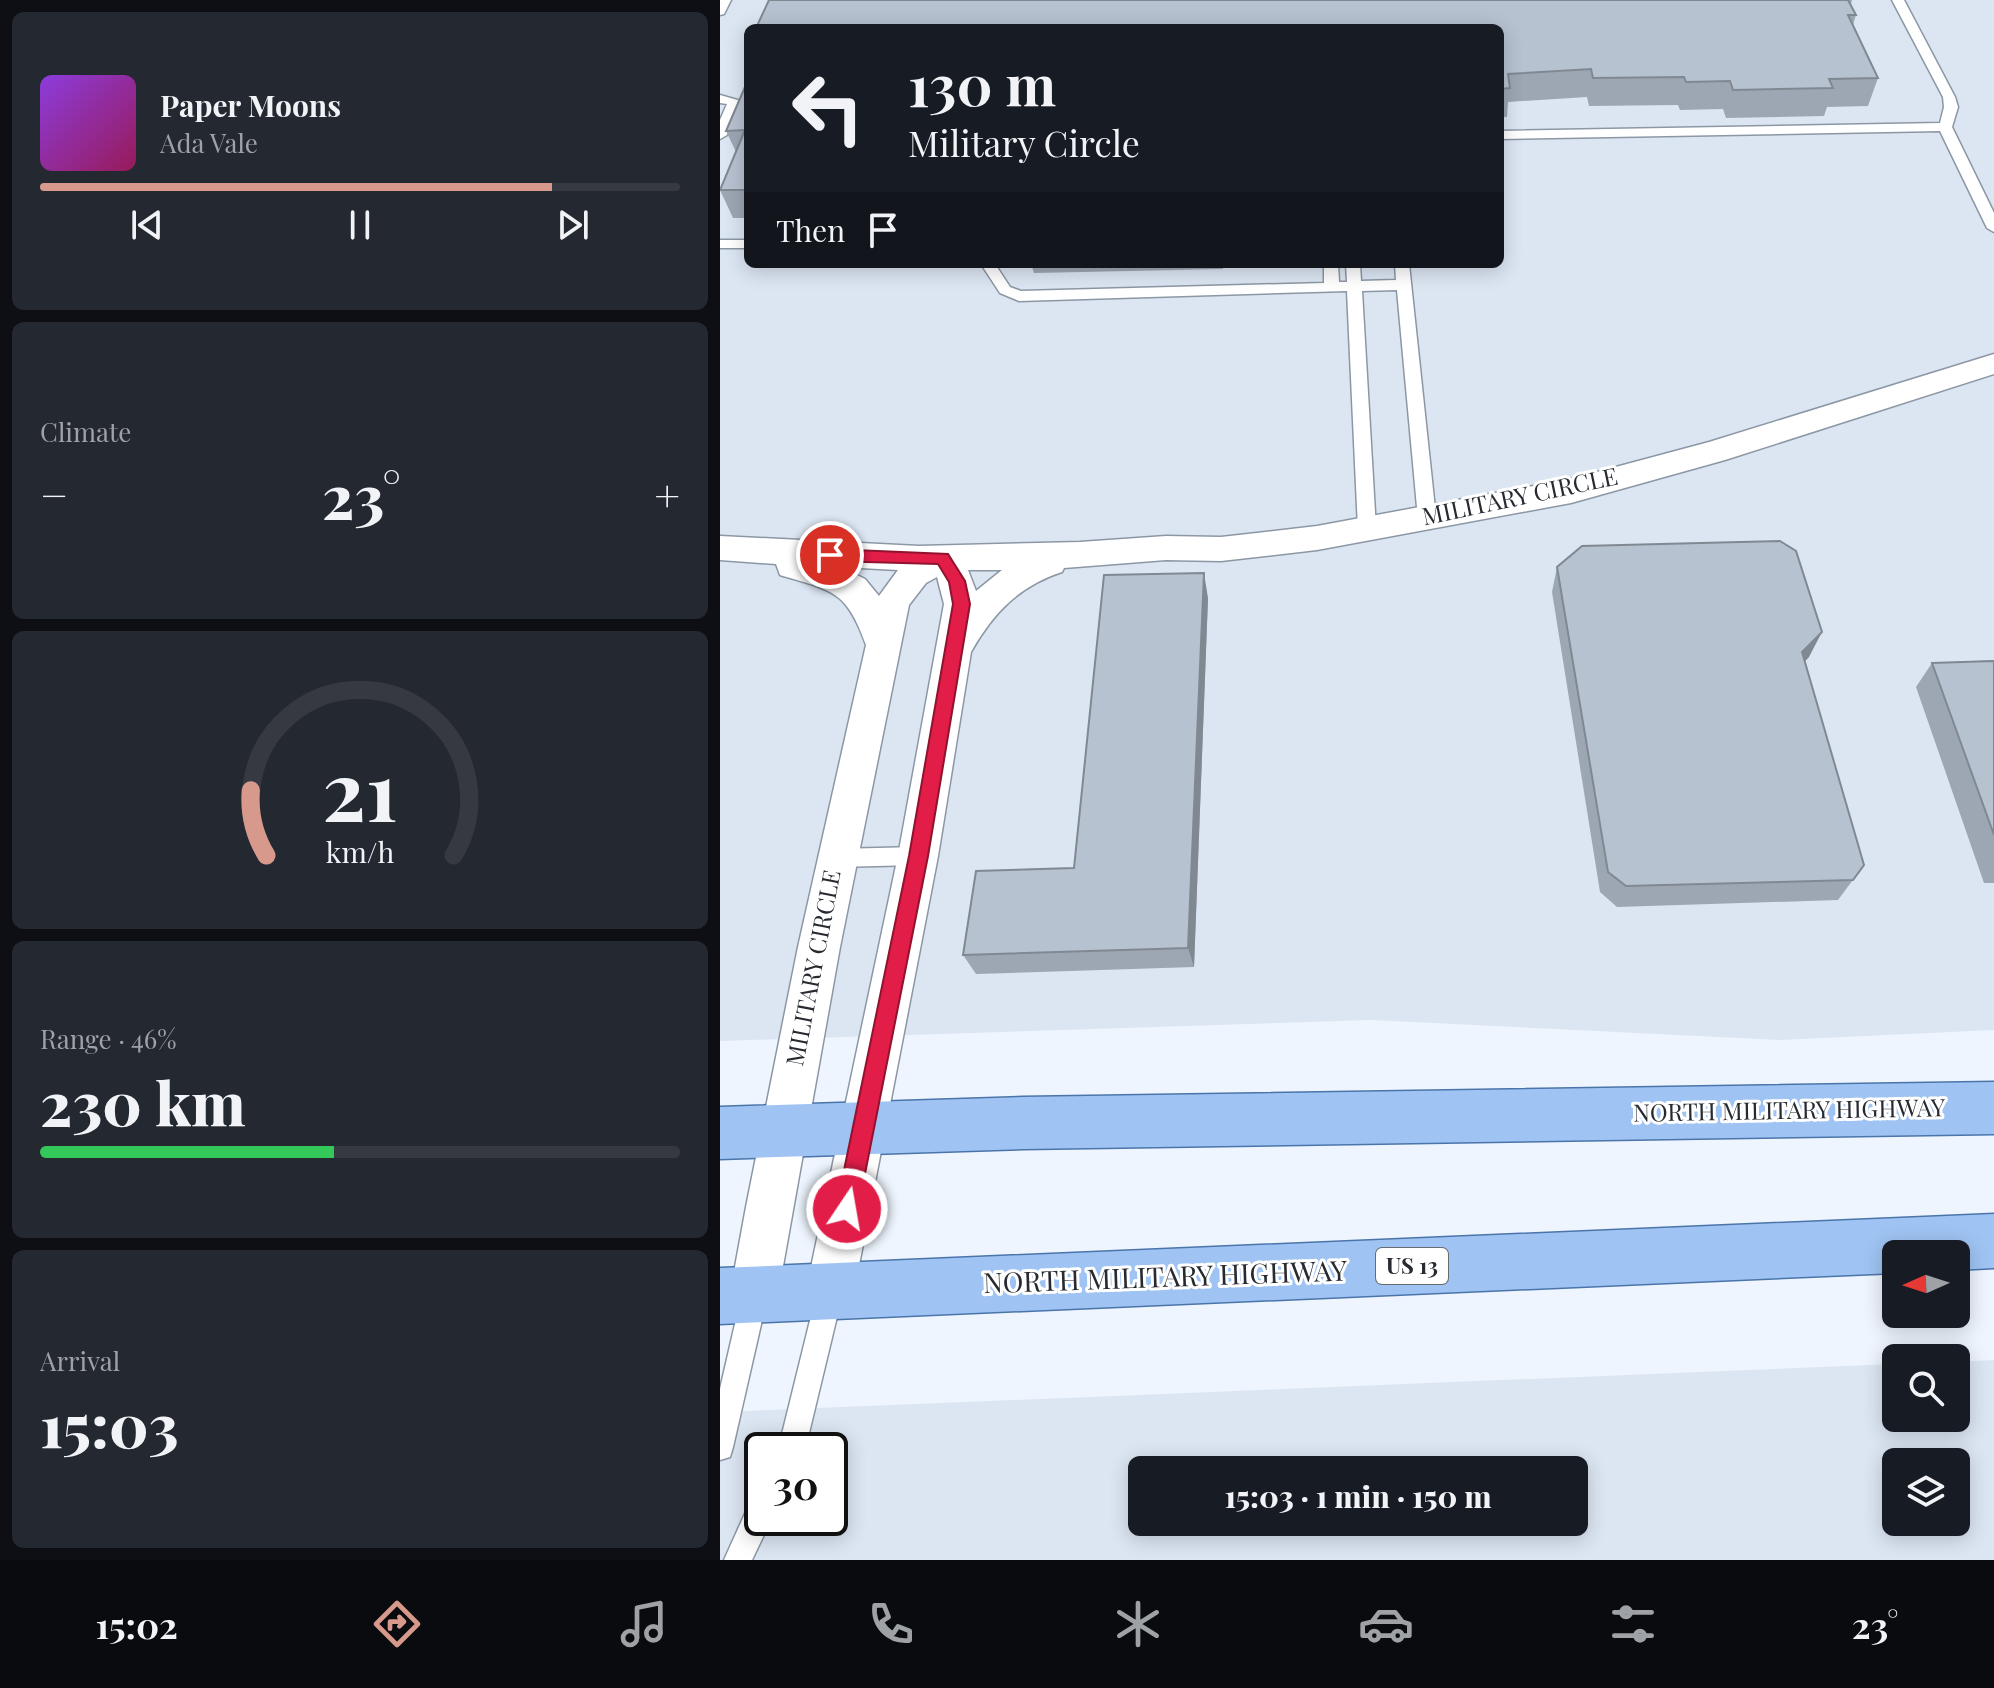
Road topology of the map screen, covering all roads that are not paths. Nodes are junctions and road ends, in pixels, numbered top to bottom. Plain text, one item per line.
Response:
1 (725, 0) edge
2 (1898, 0) edge
3 (720, 11) edge
4 (720, 99) edge
5 (1945, 127) junction
6 (720, 135) edge
7 (1504, 135) edge
8 (1994, 228) edge
9 (720, 244) edge
10 (744, 244) edge
11 (991, 268) edge
12 (1331, 268) edge
13 (1353, 268) edge
14 (1402, 268) edge
15 (1403, 285) junction
16 (1354, 287) junction
17 (1332, 288) junction
18 (1994, 364) edge
19 (1427, 518) junction
20 (1367, 529) junction
21 (724, 549) edge
22 (1080, 555) junction
23 (943, 558) junction
24 (883, 644) junction
25 (953, 652) junction
26 (918, 856) junction
27 (836, 858) junction
28 (1994, 1108) edge
29 (864, 1128) junction
30 (782, 1131) junction
31 (720, 1133) edge
32 (1994, 1241) edge
33 (830, 1291) junction
34 (737, 1295) edge
35 (796, 1432) edge
36 (720, 1447) edge
37 (749, 1536) edge
38 (738, 1560) edge

1 - 3 lane
2 - 5 lane
4 - 6 lane
5 - 7 lane
5 - 8 lane
9 - 10 lane
11 - 17 lane
12 - 17 lane
13 - 16 lane
14 - 15 lane
15 - 16 lane
15 - 19 lane
16 - 17 lane
16 - 20 lane
18 - 19 street, MILITARY CIRCLE
19 - 20 street, MILITARY CIRCLE
20 - 22 street, MILITARY CIRCLE
21 - 23 street, MILITARY CIRCLE
21 - 24 street, MILITARY CIRCLE
22 - 23 street, MILITARY CIRCLE
22 - 25 street, MILITARY CIRCLE
23 - 24 street, MILITARY CIRCLE
23 - 25 street, MILITARY CIRCLE
24 - 27 street, MILITARY CIRCLE
25 - 26 street, MILITARY CIRCLE
26 - 27 lane
26 - 29 street, MILITARY CIRCLE
27 - 30 street, MILITARY CIRCLE
28 - 29 main road, NORTH MILITARY HIGHWAY
29 - 30 main road, NORTH MILITARY HIGHWAY
29 - 33 street, MILITARY CIRCLE
30 - 31 main road, NORTH MILITARY HIGHWAY
30 - 34 street, MILITARY CIRCLE
32 - 33 main road, NORTH MILITARY HIGHWAY / US 13
33 - 34 main road, NORTH MILITARY HIGHWAY / US 13
33 - 35 lane
34 - 36 lane
37 - 38 lane

